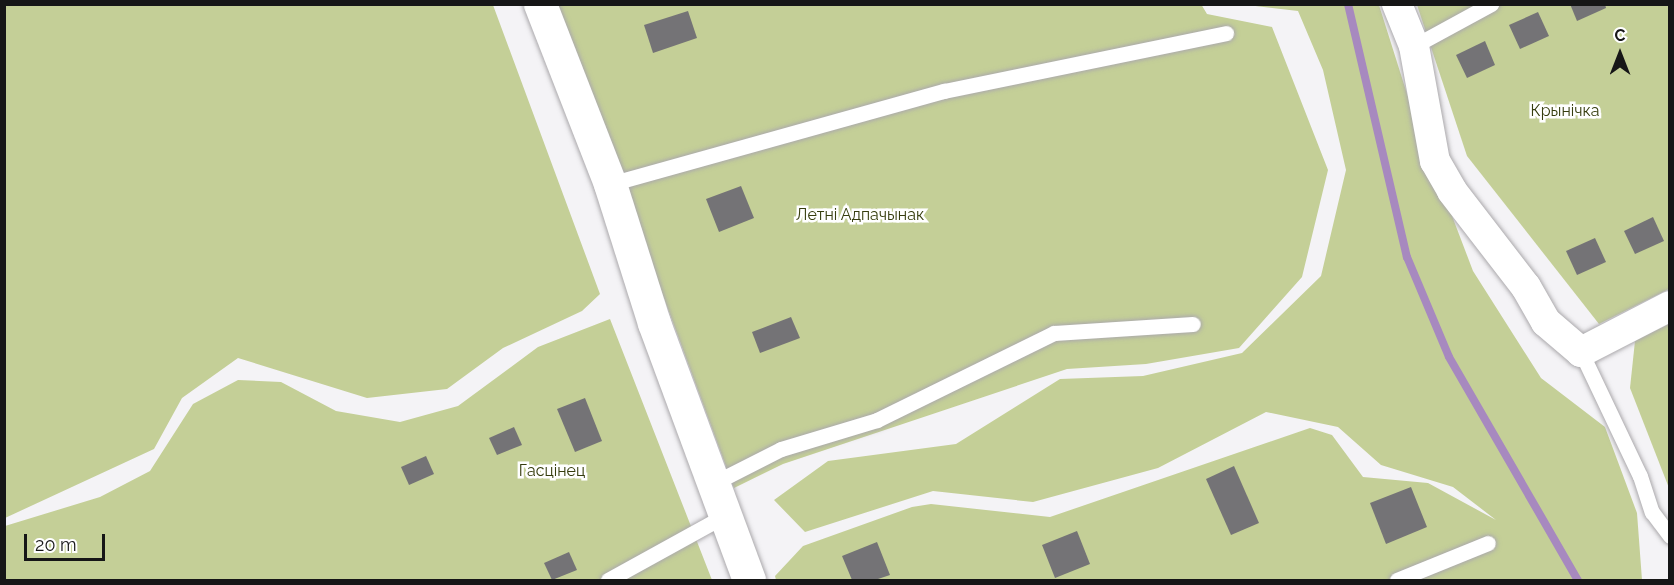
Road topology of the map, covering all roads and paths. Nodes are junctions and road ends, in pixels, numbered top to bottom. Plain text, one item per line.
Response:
1 (540, 4) edge
2 (1397, 4) edge
3 (1491, 4) edge
4 (1226, 33) dead end
5 (1414, 46) junction
6 (610, 184) junction
7 (1670, 306) edge
8 (1193, 324) dead end
9 (1581, 352) junction
10 (712, 484) junction
11 (724, 516) junction
12 (1670, 536) edge
13 (1488, 543) dead end
14 (608, 580) edge
15 (749, 580) edge
16 (1397, 580) edge

1 - 6 street
2 - 5 street
3 - 5 lane
4 - 6 lane
5 - 9 street
6 - 10 street
7 - 9 street
8 - 10 lane
9 - 12 lane
10 - 11 street
11 - 14 lane
11 - 15 street
13 - 16 lane

